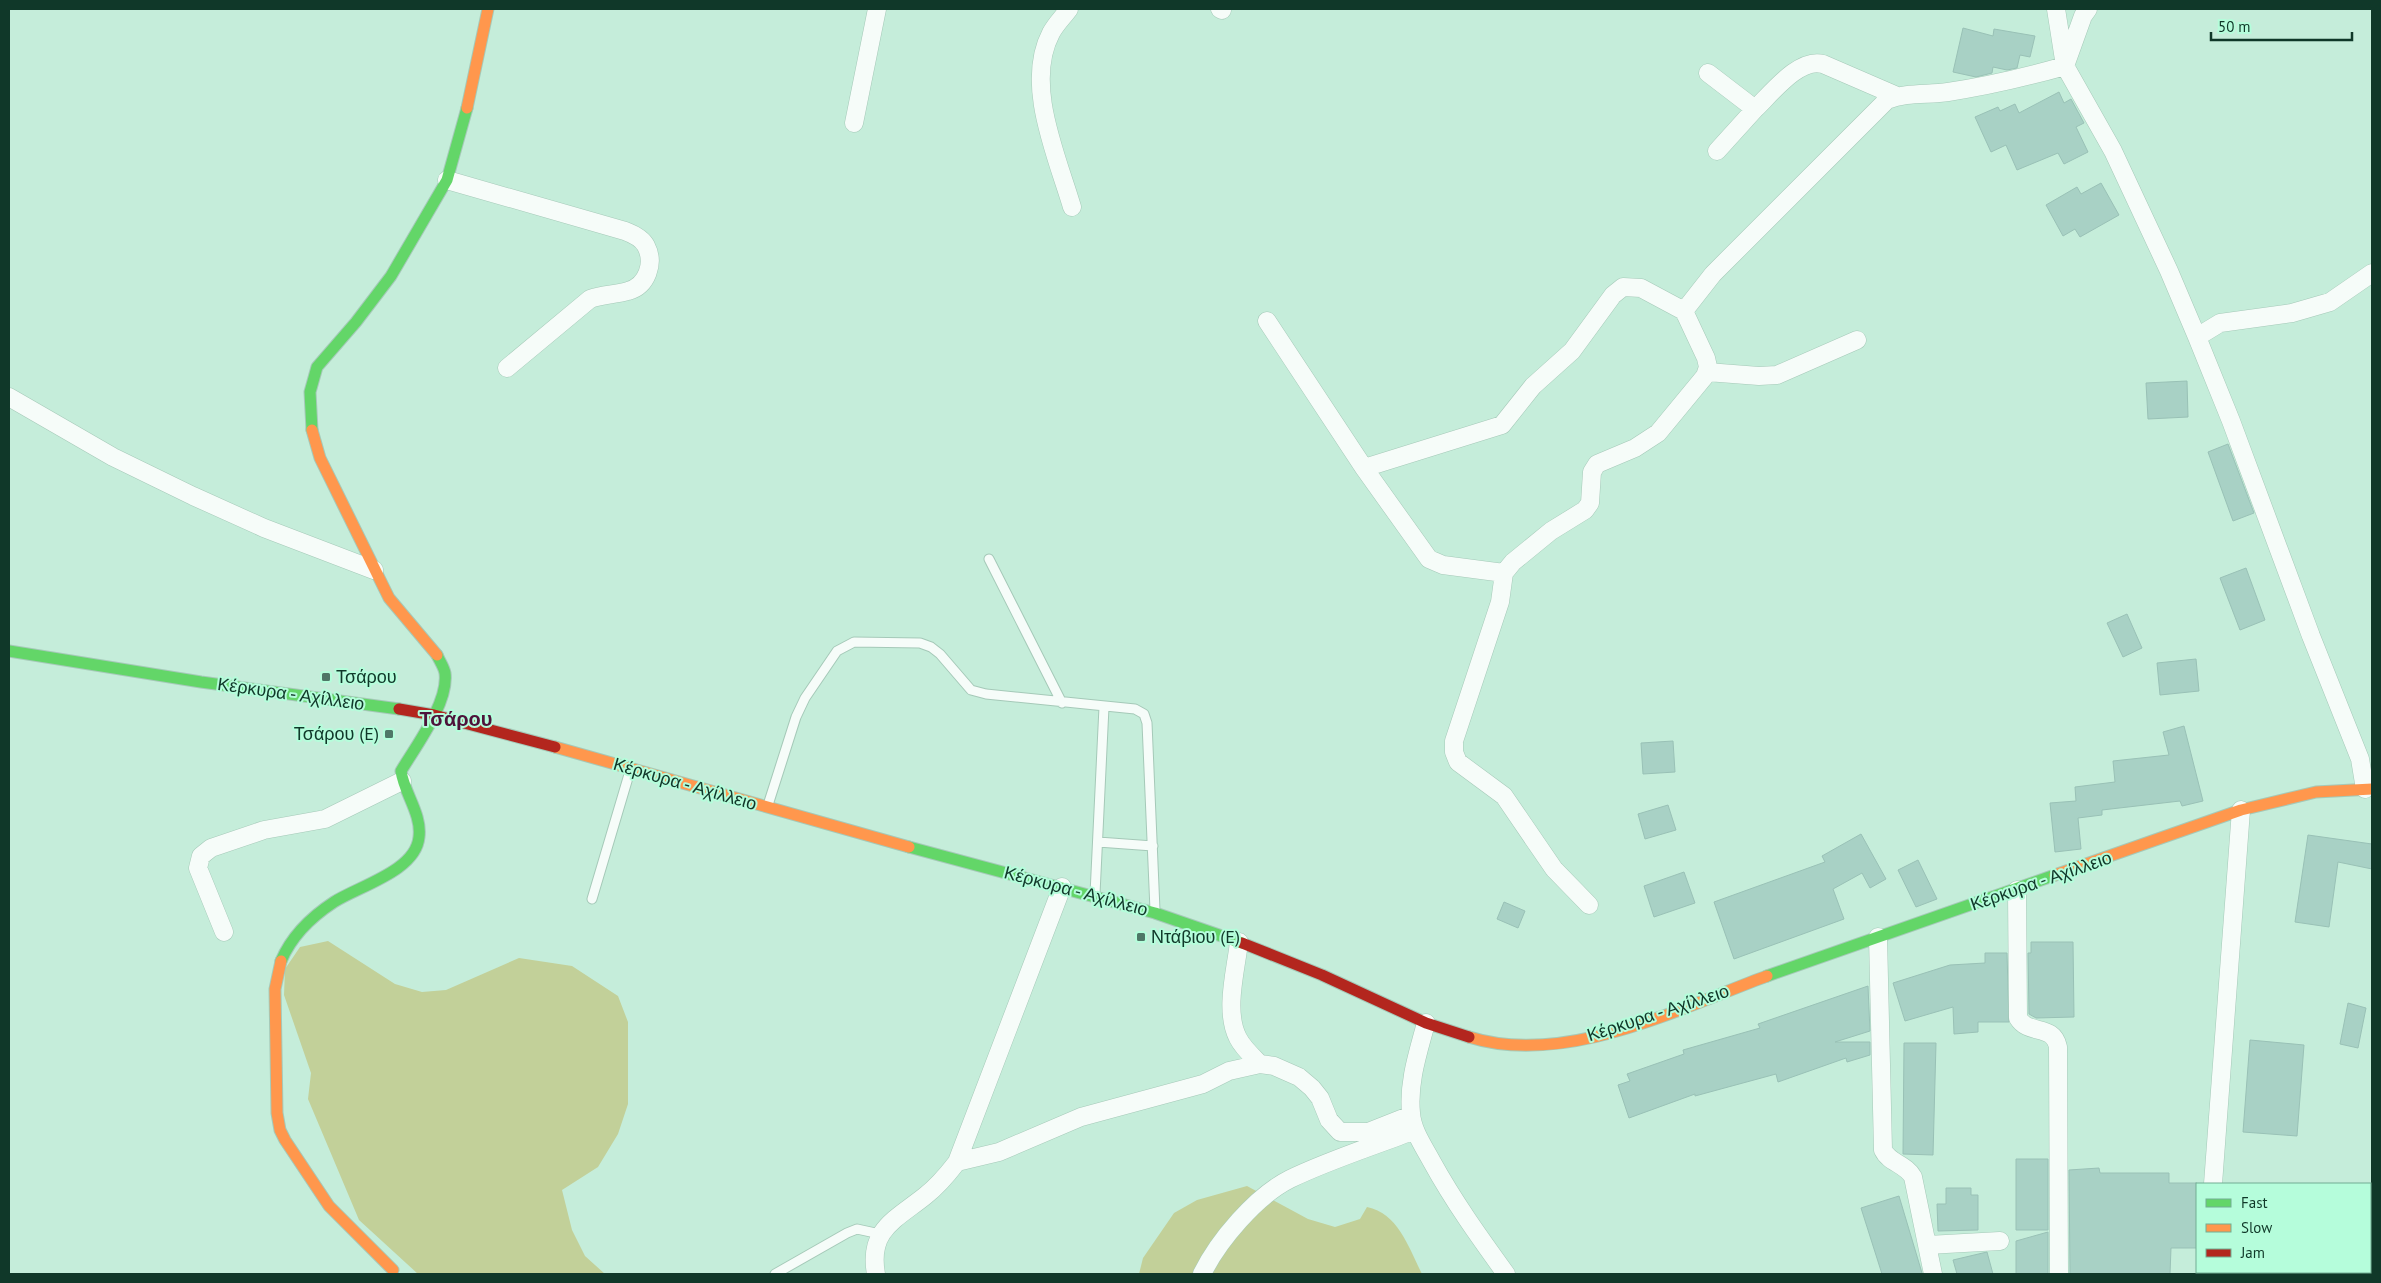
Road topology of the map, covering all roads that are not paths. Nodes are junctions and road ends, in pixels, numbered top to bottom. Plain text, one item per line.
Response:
1 (488, 9) edge
2 (877, 9) edge
3 (1069, 9) edge
4 (2056, 9) edge
5 (2088, 9) edge
6 (2065, 66) junction
7 (1708, 74) dead end
8 (1897, 96) junction
9 (1755, 109) junction
10 (854, 123) dead end
11 (1716, 151) dead end
12 (447, 180) junction
13 (1072, 208) dead end
14 (2372, 273) edge
15 (1684, 311) junction
16 (1267, 321) dead end
17 (2197, 337) junction
18 (1857, 340) dead end
19 (507, 368) dead end
20 (1707, 372) junction
21 (9, 397) edge
22 (1364, 468) junction
23 (989, 559) dead end
24 (374, 570) junction
25 (1504, 573) junction
26 (9, 651) edge
27 (1062, 703) junction
28 (1104, 706) junction
29 (434, 715) junction
30 (631, 768) junction
31 (402, 781) junction
32 (2369, 789) edge
33 (767, 807) junction
34 (2241, 810) junction
35 (1098, 842) junction
36 (1152, 846) junction
37 (1062, 887) junction
38 (2017, 890) junction
39 (1095, 896) junction
40 (592, 899) dead end
41 (1589, 906) dead end
42 (1155, 913) junction
43 (224, 932) dead end
44 (1878, 937) junction
45 (1239, 942) junction
46 (1426, 1023) junction
47 (1260, 1064) junction
48 (1413, 1123) junction
49 (957, 1162) junction
50 (2213, 1183) edge
51 (880, 1234) junction
52 (2000, 1241) dead end
53 (1928, 1245) junction
54 (393, 1270) dead end
55 (775, 1274) edge
56 (876, 1274) edge
57 (1202, 1274) edge
58 (1506, 1274) edge
59 (1933, 1274) edge
60 (2059, 1274) edge

1 - 12 main road
2 - 10 street
3 - 13 street
4 - 6 street
5 - 6 street
6 - 8 street
6 - 17 street
7 - 9 street
8 - 9 street
8 - 15 street
9 - 11 street
12 - 19 street
12 - 24 main road
14 - 17 street
15 - 20 street
15 - 22 street
16 - 22 street
17 - 32 street
18 - 20 street
20 - 25 street
21 - 24 street
22 - 25 street
23 - 27 lane
24 - 29 main road
25 - 41 street
26 - 29 main road, Κέρκυρα - Αχίλλειο
27 - 28 lane
27 - 33 lane
28 - 35 lane
28 - 36 lane
29 - 30 main road, Κέρκυρα - Αχίλλειο
29 - 31 main road
30 - 33 main road, Κέρκυρα - Αχίλλειο
30 - 40 lane
31 - 43 street
31 - 54 main road
32 - 34 main road, Κέρκυρα - Αχίλλειο
33 - 37 main road, Κέρκυρα - Αχίλλειο
34 - 38 main road, Κέρκυρα - Αχίλλειο
34 - 50 street
35 - 36 lane
35 - 39 lane
36 - 42 lane
37 - 39 main road, Κέρκυρα - Αχίλλειο
37 - 49 street
38 - 44 main road, Κέρκυρα - Αχίλλειο
38 - 60 street
39 - 42 main road, Κέρκυρα - Αχίλλειο
42 - 45 main road, Κέρκυρα - Αχίλλειο
44 - 46 main road, Κέρκυρα - Αχίλλειο
44 - 53 street
45 - 46 main road, Κέρκυρα - Αχίλλειο
45 - 47 street
46 - 48 street
47 - 48 street
47 - 49 street
48 - 57 street
48 - 58 street
49 - 51 street
51 - 55 lane
51 - 56 street
52 - 53 street
53 - 59 street

